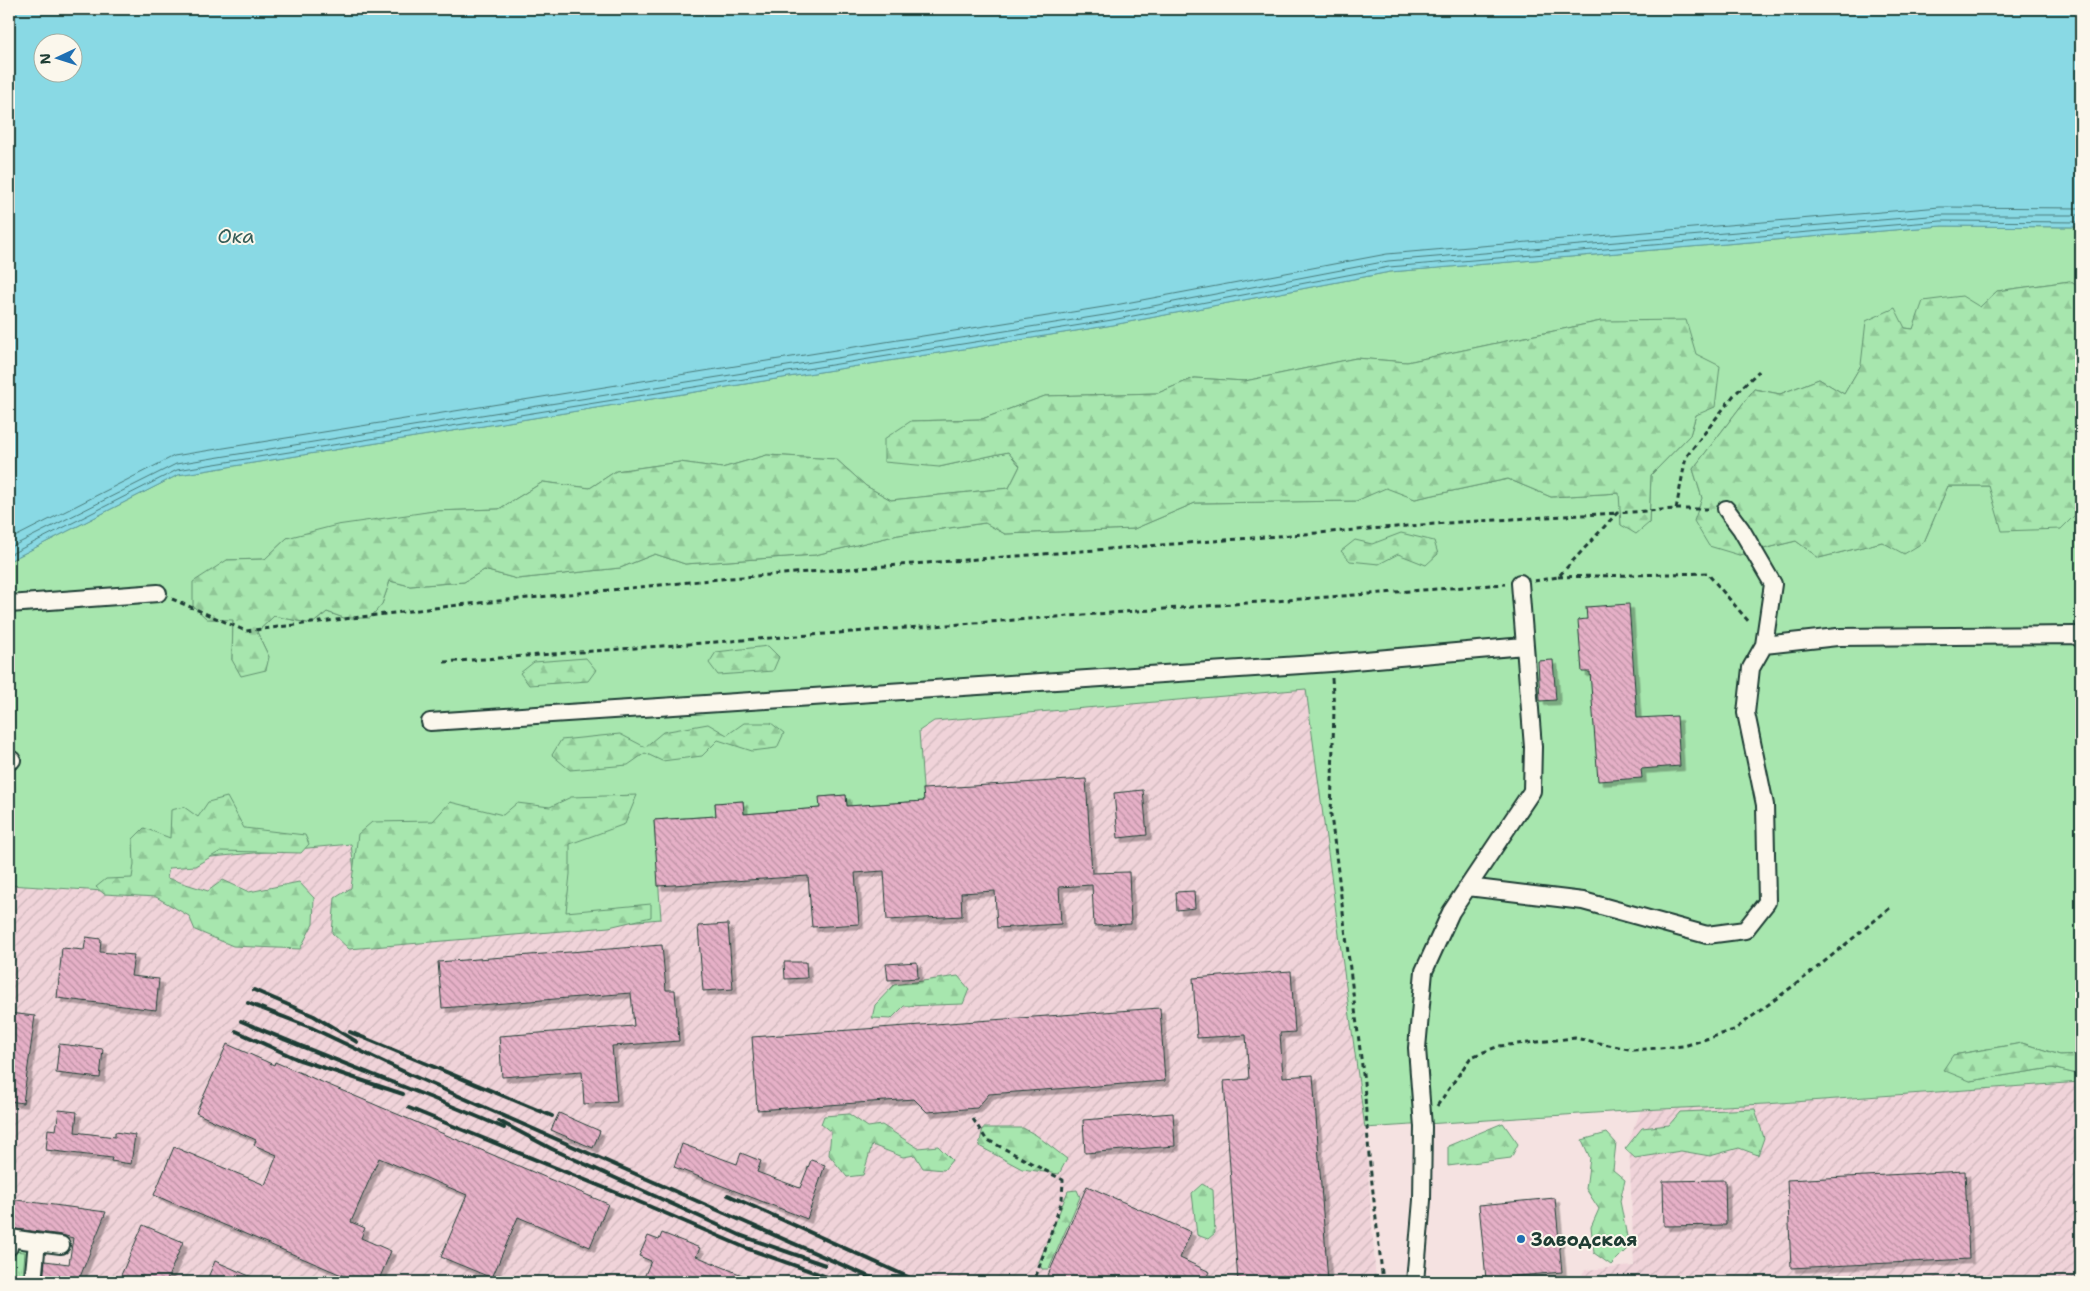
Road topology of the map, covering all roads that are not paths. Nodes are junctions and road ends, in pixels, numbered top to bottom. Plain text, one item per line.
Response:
1 (1726, 509) road end
2 (1520, 583) road end
3 (158, 593) road end
4 (9, 604) edge
5 (2081, 639) edge
6 (1764, 645) junction
7 (1524, 646) junction
8 (430, 722) dead end
9 (1468, 886) junction
10 (38, 1242) junction
11 (61, 1245) dead end
12 (9, 1247) edge
13 (33, 1282) edge
14 (1415, 1282) edge

1 - 6 lane
2 - 7 lane
3 - 4 lane
5 - 6 lane
6 - 9 lane
7 - 8 lane
7 - 9 lane
9 - 14 lane
10 - 11 lane
10 - 12 lane
10 - 13 lane

